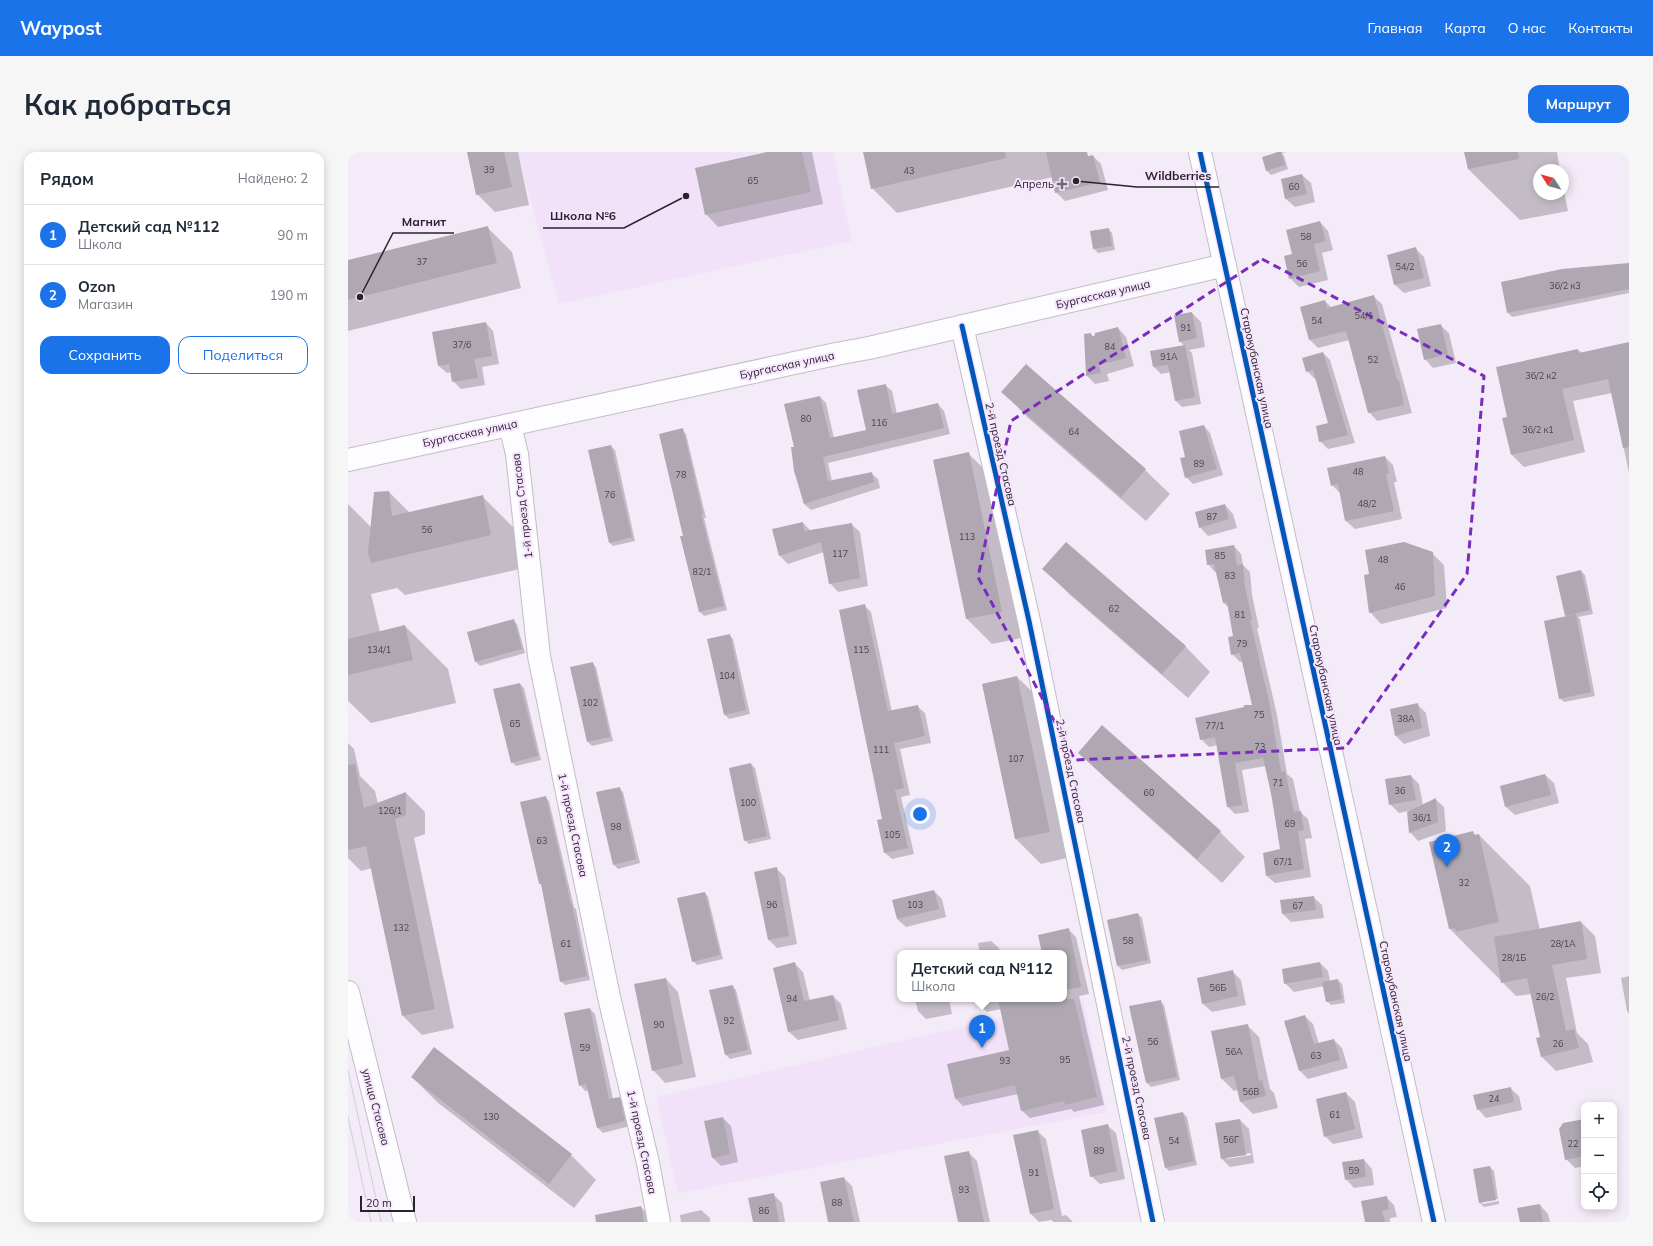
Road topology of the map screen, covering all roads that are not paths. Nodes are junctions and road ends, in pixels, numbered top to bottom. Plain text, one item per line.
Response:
1 (1200, 152) edge
2 (1224, 265) junction
3 (962, 326) junction
4 (510, 425) junction
5 (348, 460) edge
6 (348, 992) edge
7 (405, 1222) edge
8 (659, 1222) edge
9 (1154, 1222) edge
10 (1434, 1222) edge

1 - 2 street, Старокубанская улица
2 - 3 street, Бургасская улица
2 - 10 street, Старокубанская улица
3 - 4 street, Бургасская улица
3 - 9 street, 2-й проезд Стасова
4 - 5 street, Бургасская улица
4 - 8 street, 1-й проезд Стасова
6 - 7 street, улица Стасова

